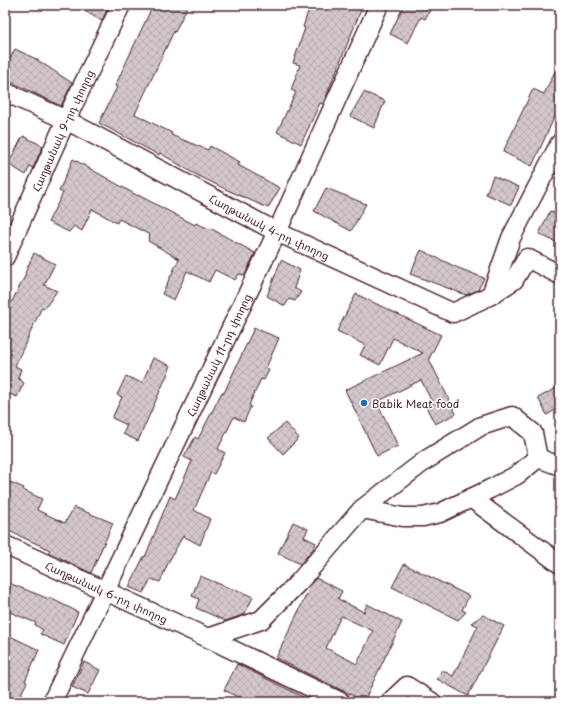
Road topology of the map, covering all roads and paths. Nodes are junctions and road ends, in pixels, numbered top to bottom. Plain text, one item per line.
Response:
1 (121, 5) edge
2 (379, 5) edge
3 (5, 92) edge
4 (66, 120) junction
5 (560, 143) edge
6 (277, 232) junction
7 (5, 256) edge
8 (560, 275) edge
9 (491, 295) junction
10 (538, 458) junction
11 (560, 466) edge
12 (472, 498) junction
13 (362, 509) junction
14 (5, 545) edge
15 (560, 564) edge
16 (106, 592) junction
17 (208, 638) junction
18 (52, 702) edge
19 (341, 702) edge
20 (390, 702) edge
21 (432, 702) edge

1 - 4 street, Հաղթանակ 9-րդ փողոց
2 - 6 street, Հաղթանակ 11-րդ փողոց
3 - 4 street, Հաղթանակ 4-րդ փողոց
4 - 6 street, Հաղթանակ 4-րդ փողոց
4 - 7 street, Հաղթանակ 9-րդ փողոց
5 - 9 street
6 - 9 street, Հաղթանակ 4-րդ փողոց
6 - 16 street, Հաղթանակ 11-րդ փողոց
8 - 9 street, Հաղթանակ 4-րդ փողոց
10 - 11 street
10 - 12 street
10 - 13 street
12 - 13 street
12 - 15 street
13 - 17 street
14 - 16 street, Հաղթանակ 6-րդ փողոց
16 - 17 street, Հաղթանակ 6-րդ փողոց
16 - 18 street, Հաղթանակ 11-րդ փողոց
17 - 19 street, Հաղթանակ 6-րդ փողոց
20 - 21 street

